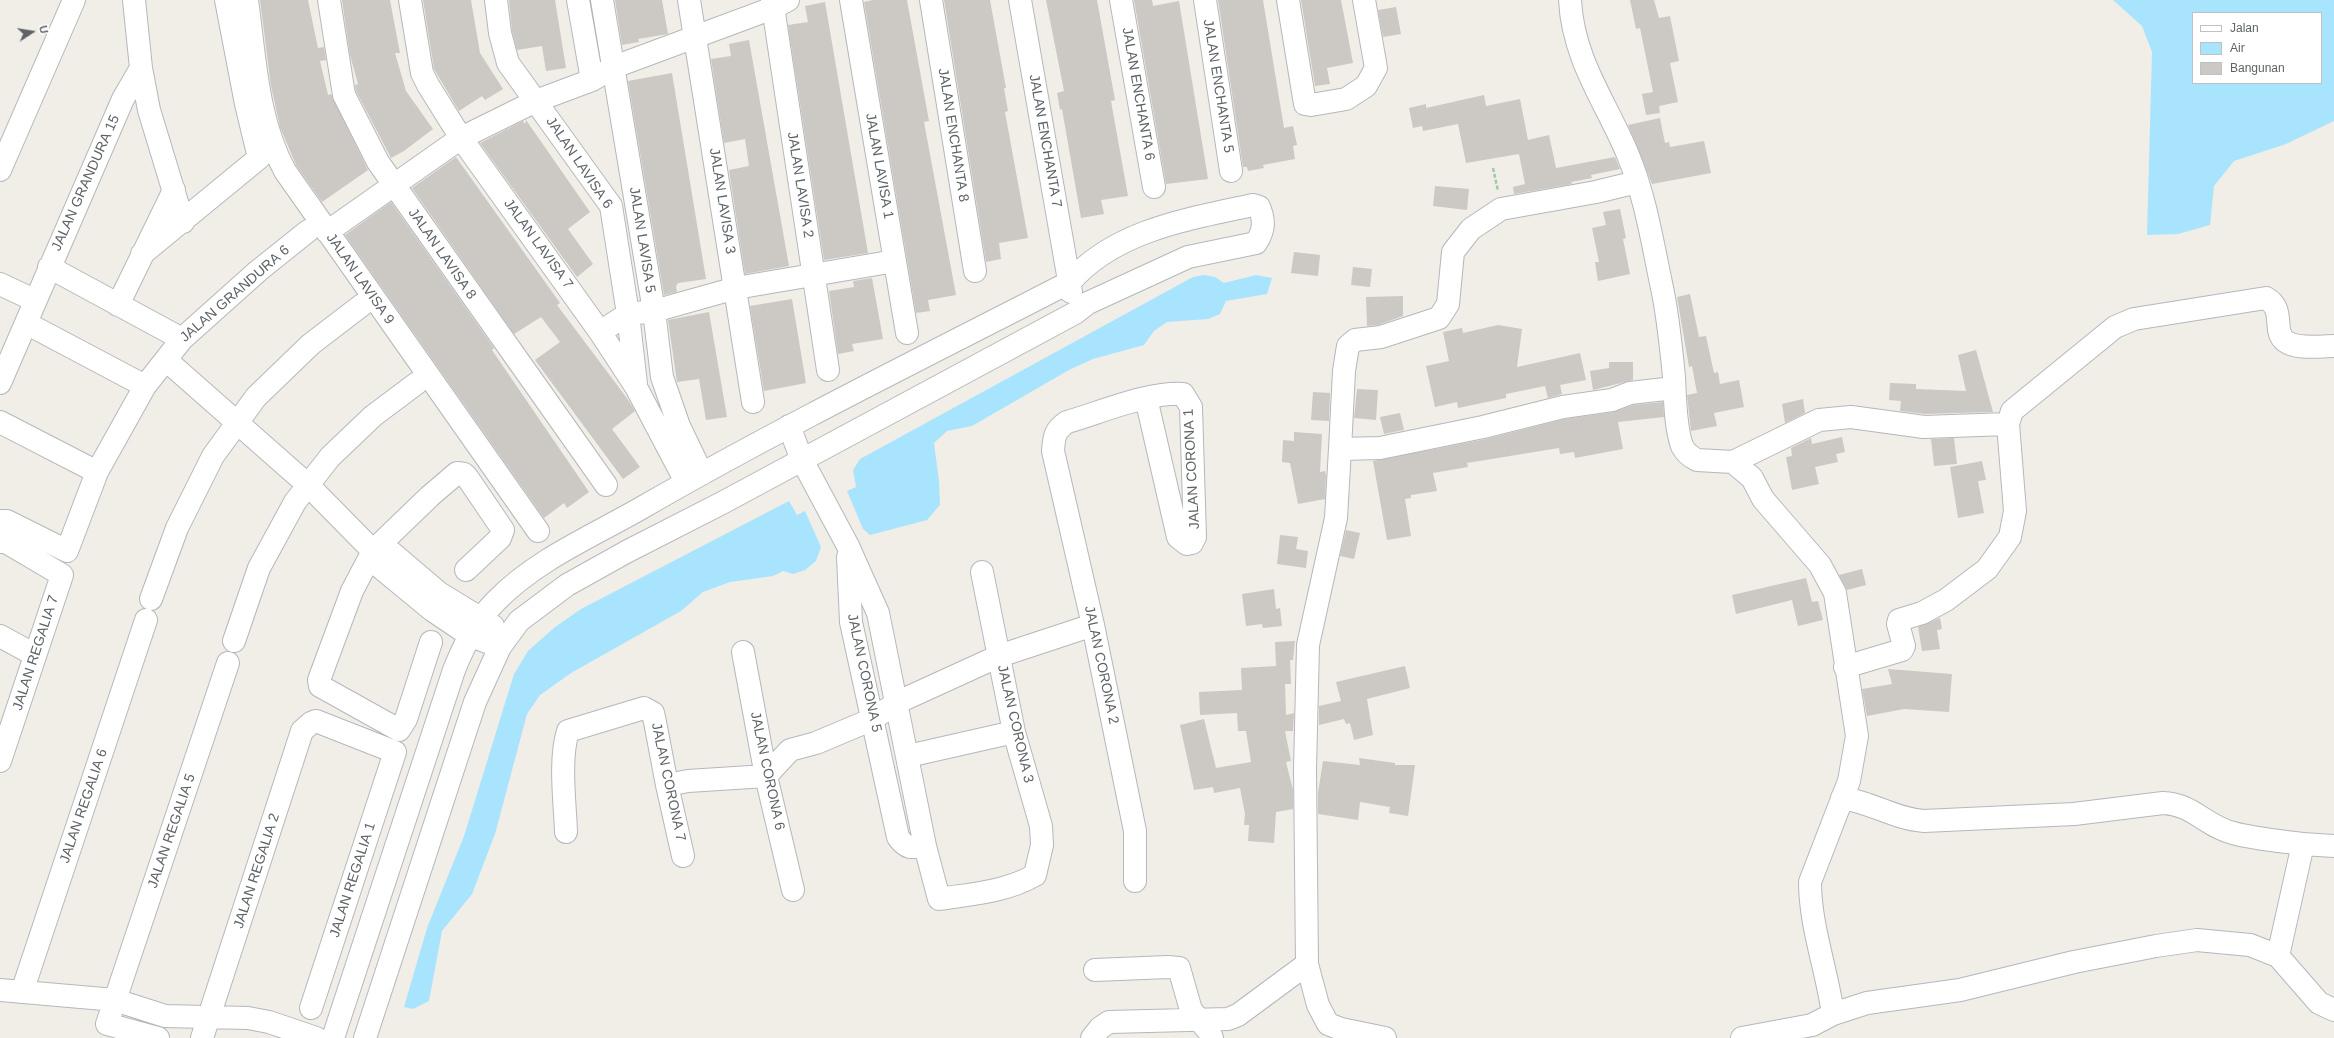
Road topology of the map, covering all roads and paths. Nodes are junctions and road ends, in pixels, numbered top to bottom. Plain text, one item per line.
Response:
1 (74, 0) edge
2 (134, 0) edge
3 (226, 0) edge
4 (247, 0) edge
5 (329, 0) edge
6 (410, 0) edge
7 (496, 0) edge
8 (578, 0) edge
9 (602, 0) edge
10 (689, 0) edge
11 (851, 0) edge
12 (931, 0) edge
13 (1020, 0) edge
14 (1035, 0) edge
15 (1121, 0) edge
16 (1205, 0) edge
17 (1288, 0) edge
18 (1365, 0) edge
19 (1570, 0) edge
20 (778, 3) edge
21 (695, 38) junction
22 (614, 67) junction
23 (141, 68) junction
24 (592, 80) junction
25 (123, 98) junction
26 (536, 101) junction
27 (149, 110) junction
28 (461, 138) junction
29 (0, 170) edge
30 (1231, 171) dead end
31 (1637, 182) junction
32 (393, 186) junction
33 (1154, 187) dead end
34 (174, 190) junction
35 (183, 222) junction
36 (317, 231) junction
37 (142, 254) junction
38 (895, 261) junction
39 (49, 267) junction
40 (975, 270) dead end
41 (814, 275) junction
42 (1076, 275) junction
43 (0, 284) edge
44 (736, 288) junction
45 (34, 300) junction
46 (118, 304) junction
47 (362, 305) dead end
48 (1082, 308) junction
49 (654, 311) junction
50 (628, 314) junction
51 (26, 323) junction
52 (600, 332) junction
53 (907, 333) dead end
54 (182, 339) junction
55 (2334, 346) edge
56 (166, 360) junction
57 (828, 370) dead end
58 (0, 383) edge
59 (417, 383) dead end
60 (145, 386) junction
61 (636, 387) junction
62 (1674, 388) junction
63 (1146, 398) junction
64 (753, 402) dead end
65 (0, 422) edge
66 (237, 422) junction
67 (2008, 424) junction
68 (788, 426) junction
69 (1340, 449) junction
70 (802, 460) junction
71 (1733, 462) junction
72 (97, 472) junction
73 (694, 478) junction
74 (308, 485) junction
75 (606, 485) dead end
76 (0, 521) edge
77 (538, 531) dead end
78 (0, 542) edge
79 (848, 546) junction
80 (373, 551) junction
81 (466, 570) dead end
82 (982, 572) dead end
83 (1093, 625) junction
84 (474, 627) junction
85 (0, 636) edge
86 (504, 640) junction
87 (234, 641) dead end
88 (431, 642) dead end
89 (743, 652) dead end
90 (35, 655) junction
91 (999, 656) junction
92 (228, 663) dead end
93 (1845, 666) junction
94 (896, 703) junction
95 (873, 719) junction
96 (307, 726) joint
97 (5, 729) edge
98 (1014, 732) junction
99 (908, 756) junction
100 (0, 761) edge
101 (766, 776) junction
102 (667, 785) junction
103 (1842, 798) junction
104 (566, 832) dead end
105 (2303, 844) junction
106 (925, 846) junction
107 (2334, 846) edge
108 (683, 856) dead end
109 (1136, 881) dead end
110 (793, 890) dead end
111 (939, 899) joint
112 (2278, 956) junction
113 (1307, 964) junction
114 (1095, 970) dead end
115 (0, 990) edge
116 (22, 992) junction
117 (115, 1000) junction
118 (311, 1008) dead end
119 (2334, 1010) edge
120 (1833, 1014) junction
121 (209, 1017) junction
122 (1200, 1020) junction
123 (158, 1038) edge
124 (202, 1038) edge
125 (316, 1038) edge
126 (332, 1038) edge
127 (365, 1038) edge
128 (1092, 1038) edge
129 (1212, 1038) edge
130 (1385, 1038) edge
131 (1743, 1038) edge

1 - 29 street
2 - 23 street
3 - 35 street
4 - 36 street, JALAN LAVISA 9
5 - 32 street, JALAN LAVISA 8
6 - 28 street, JALAN LAVISA 7
7 - 26 street, JALAN LAVISA 6
8 - 24 street
9 - 22 street, JALAN LAVISA 5
10 - 21 street, JALAN LAVISA 3
11 - 38 street, JALAN LAVISA 1
12 - 40 street, JALAN ENCHANTA 8
13 - 42 street, JALAN ENCHANTA 7
14 - 42 street, JALAN ENCHANTA 7
15 - 33 street, JALAN ENCHANTA 6
16 - 30 street, JALAN ENCHANTA 5
17 - 18 street
19 - 31 street
20 - 21 street, JALAN GRANDURA 6
20 - 41 street, JALAN LAVISA 2
21 - 22 street, JALAN GRANDURA 6
21 - 44 street, JALAN LAVISA 3
22 - 24 street, JALAN GRANDURA 6
22 - 49 street, JALAN LAVISA 5
23 - 25 street, JALAN GRANDURA 15
23 - 27 street
24 - 26 street, JALAN GRANDURA 6
25 - 27 street
25 - 39 street, JALAN GRANDURA 15
26 - 28 street, JALAN GRANDURA 6
26 - 50 street, JALAN LAVISA 6
27 - 34 street
28 - 32 street, JALAN GRANDURA 6
28 - 52 street, JALAN LAVISA 7
31 - 62 street
31 - 69 street
32 - 36 street, JALAN GRANDURA 6
32 - 75 street, JALAN LAVISA 8
34 - 35 street
34 - 37 street
35 - 37 street
36 - 54 street, JALAN GRANDURA 6
36 - 77 street, JALAN LAVISA 9
37 - 46 street
38 - 41 street
38 - 53 street, JALAN LAVISA 1
39 - 45 street, JALAN GRANDURA 15
39 - 46 street
41 - 44 street
41 - 57 street, JALAN LAVISA 2
42 - 48 street
42 - 48 street
42 - 68 street
43 - 45 street
44 - 49 street
44 - 64 street, JALAN LAVISA 3
45 - 51 street, JALAN GRANDURA 15
46 - 54 street
47 - 66 street, JALAN REGALIA 6
48 - 70 street
49 - 50 street
49 - 73 street, JALAN LAVISA 5
50 - 52 street
50 - 61 street, JALAN LAVISA 6
51 - 58 street, JALAN GRANDURA 15
51 - 60 street
52 - 61 street, JALAN LAVISA 7
54 - 56 street, JALAN GRANDURA 6
55 - 67 street
56 - 60 street, JALAN GRANDURA 6
56 - 66 street
59 - 74 street
60 - 72 street, JALAN GRANDURA 6
61 - 73 street, JALAN LAVISA 7
62 - 69 street
62 - 71 street
63 - 63 street, JALAN CORONA 1
63 - 83 street, JALAN CORONA 2
65 - 72 street
66 - 74 street
66 - 116 street, JALAN REGALIA 6
67 - 71 street
67 - 93 street
68 - 70 street
68 - 73 street
69 - 113 street
70 - 79 street
70 - 86 street
71 - 93 street
72 - 76 street, JALAN GRANDURA 6
73 - 84 street
74 - 80 street
74 - 87 street
78 - 90 street, JALAN REGALIA 7
79 - 94 street, JALAN CORONA 5
79 - 95 street, JALAN CORONA 5
80 - 81 street
80 - 84 street
80 - 88 street
82 - 91 street, JALAN CORONA 3
83 - 91 street
83 - 109 street, JALAN CORONA 2
84 - 86 street
84 - 126 street
85 - 90 street
86 - 127 street
89 - 101 street, JALAN CORONA 6
90 - 97 street, JALAN REGALIA 7
91 - 94 street
91 - 98 street, JALAN CORONA 3
92 - 117 street, JALAN REGALIA 5
93 - 103 street
94 - 95 street
94 - 99 street, JALAN CORONA 5
95 - 101 street
95 - 106 street, JALAN CORONA 5
96 - 118 street, JALAN REGALIA 1
96 - 121 street, JALAN REGALIA 2
97 - 100 street, JALAN REGALIA 7
98 - 99 street
98 - 111 street, JALAN CORONA 3
99 - 106 street, JALAN CORONA 5
101 - 102 street
101 - 110 street, JALAN CORONA 6
102 - 104 street, JALAN CORONA 7
102 - 108 street, JALAN CORONA 7
103 - 105 street
103 - 120 street
105 - 107 street
105 - 112 street
106 - 111 street, JALAN CORONA 5
112 - 119 street
112 - 120 street
113 - 122 street
113 - 130 street
114 - 122 street
115 - 116 street
116 - 117 street
117 - 121 street
117 - 123 street, JALAN REGALIA 5
120 - 131 street
121 - 124 street, JALAN REGALIA 2
121 - 125 street
122 - 128 street
122 - 129 street

